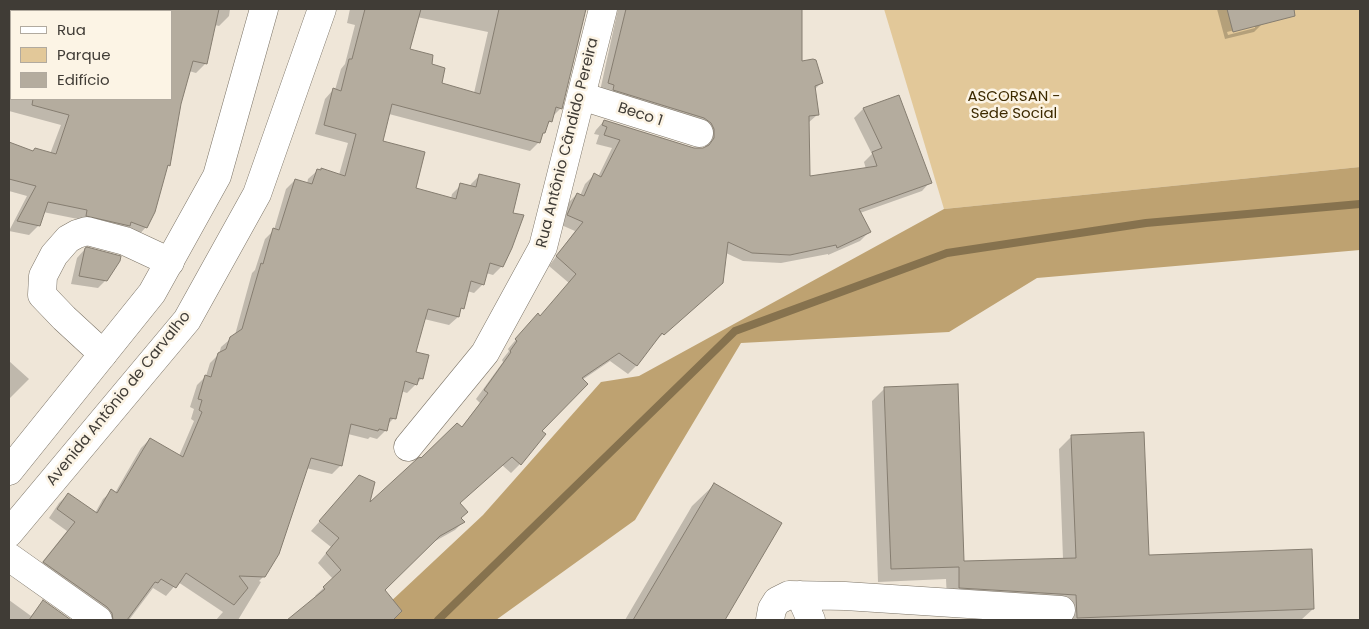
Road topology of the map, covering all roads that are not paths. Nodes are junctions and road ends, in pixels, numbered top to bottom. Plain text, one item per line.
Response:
1 (264, 9) edge
2 (322, 9) edge
3 (603, 9) edge
4 (581, 96) junction
5 (699, 134) dead end
6 (170, 262) junction
7 (103, 354) junction
8 (408, 447) dead end
9 (9, 471) edge
10 (9, 533) edge
11 (9, 557) edge
12 (800, 594) junction
13 (1061, 610) dead end
14 (98, 620) edge
15 (770, 620) edge
16 (811, 620) edge

1 - 6 main road
2 - 10 main road, Avenida Antônio de Carvalho
3 - 4 main road, Rua Antônio Cândido Pereira
4 - 5 main road, Beco 1
4 - 8 main road, Rua Antônio Cândido Pereira
6 - 7 main road
6 - 7 main road
7 - 9 main road
11 - 14 main road
12 - 13 main road
12 - 15 main road
12 - 16 main road

